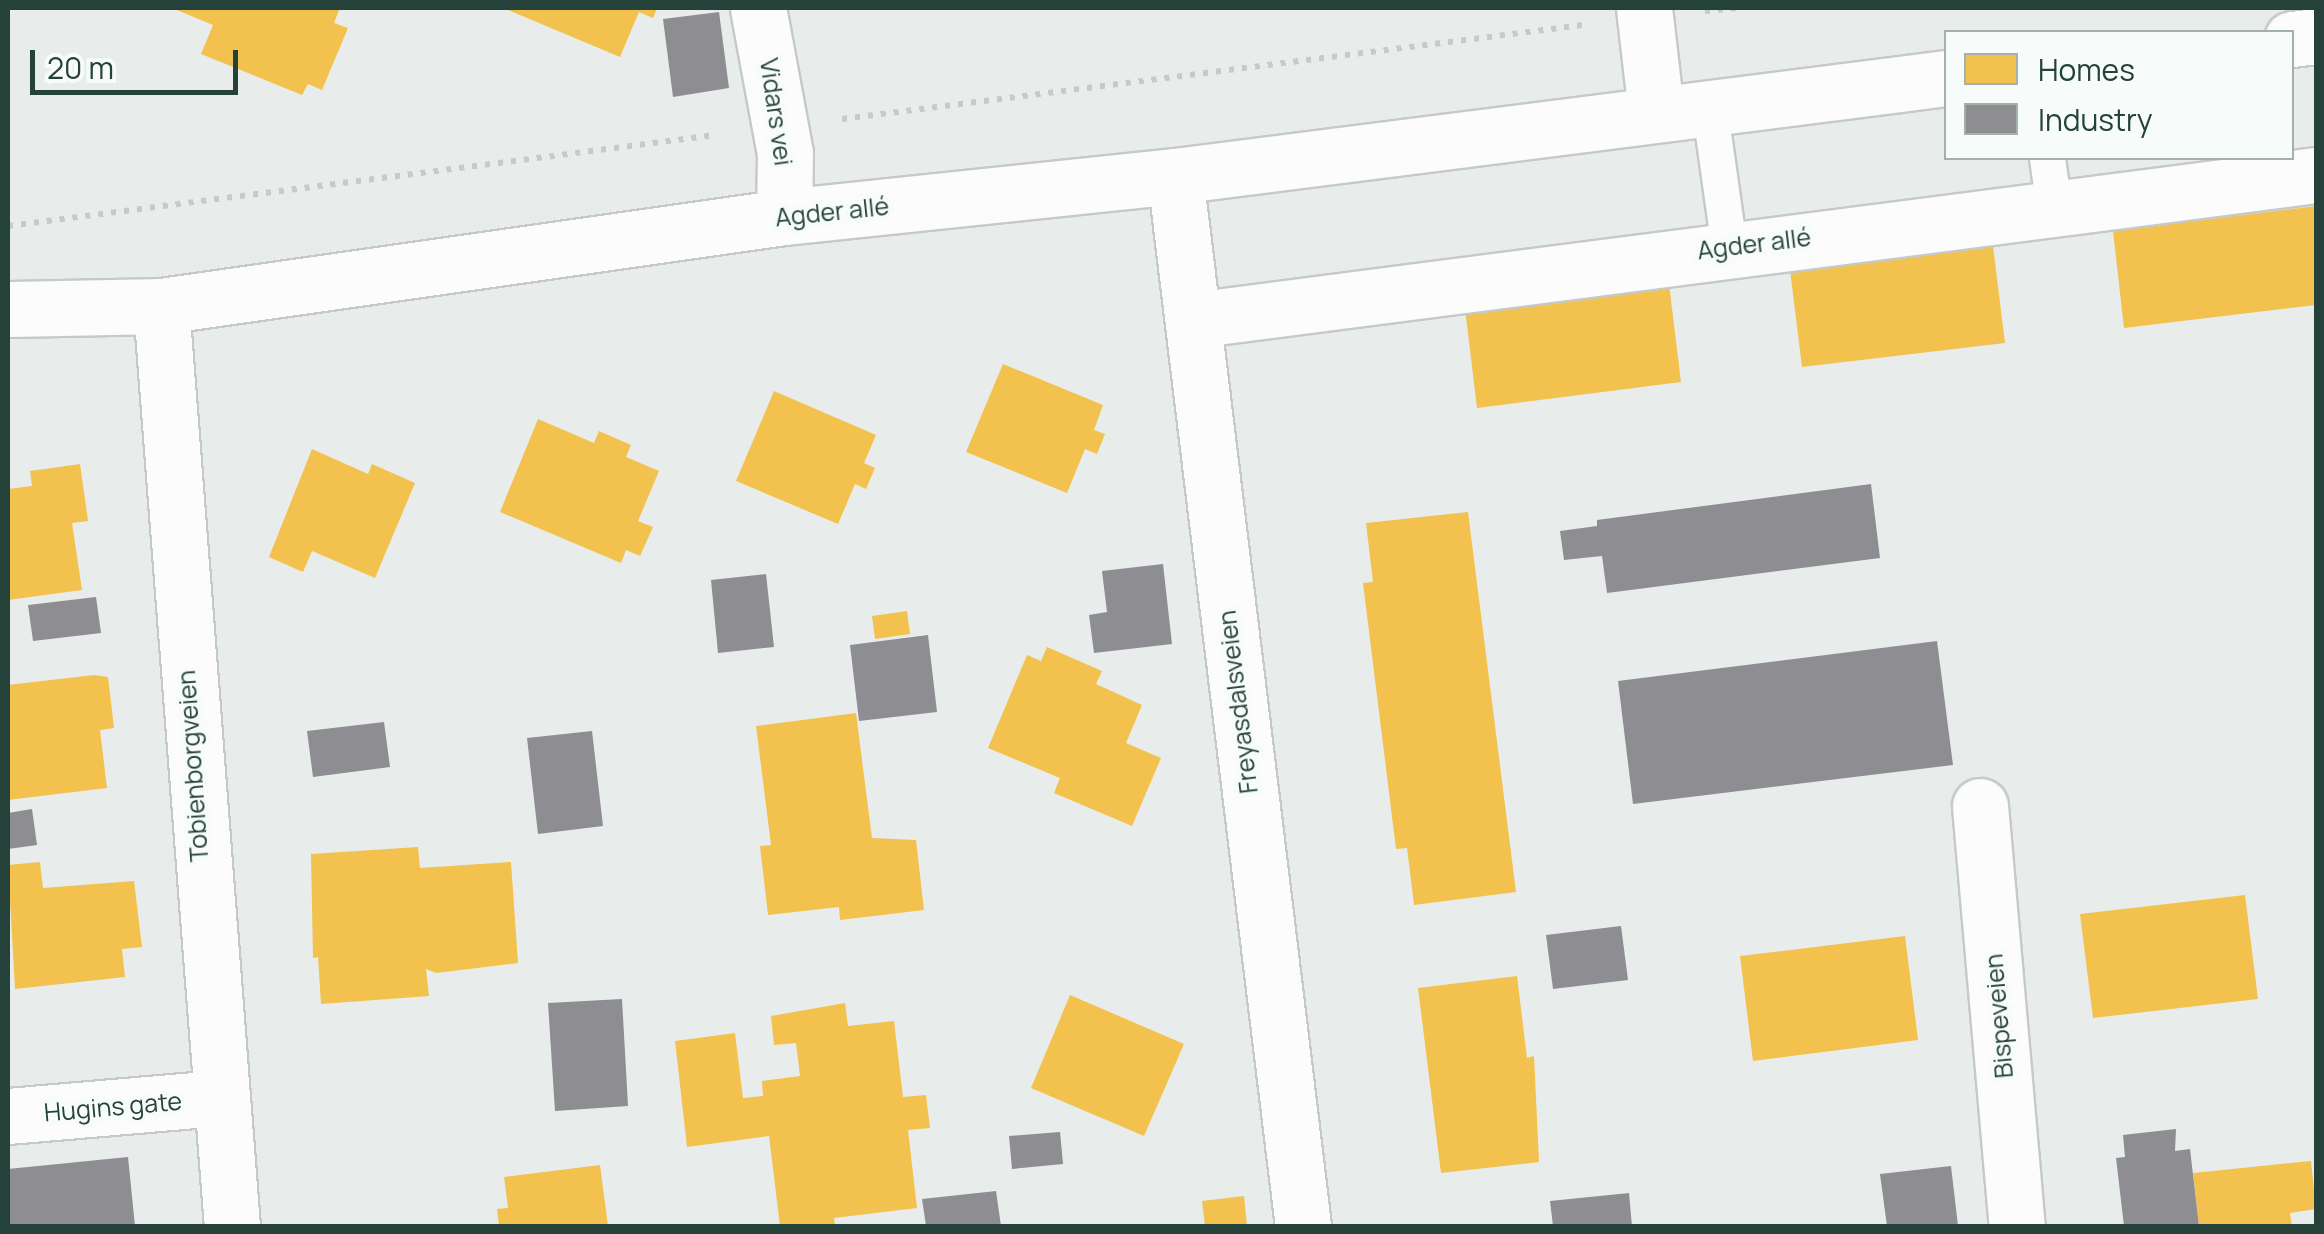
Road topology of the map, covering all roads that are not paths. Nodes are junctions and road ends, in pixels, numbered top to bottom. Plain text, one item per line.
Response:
1 (758, 8) edge
2 (1645, 12) edge
3 (1944, 78) edge
4 (1709, 104) junction
5 (1656, 112) junction
6 (2316, 175) edge
7 (1175, 176) junction
8 (2050, 182) edge
9 (784, 217) junction
10 (1729, 247) junction
11 (160, 306) junction
12 (8, 309) edge
13 (1192, 320) junction
14 (1980, 806) dead end
15 (219, 1098) junction
16 (8, 1116) edge
17 (232, 1226) edge
18 (1303, 1226) edge
19 (2017, 1226) edge

1 - 9 street, Vidars vei
2 - 5 street
3 - 4 street, Agder allé
4 - 5 street, Agder allé
4 - 10 lane
5 - 7 street, Agder allé
6 - 8 street, Agder allé
7 - 9 street, Agder allé
7 - 13 street, Freyasdalsveien
8 - 10 street, Agder allé
9 - 11 street, Agder allé
10 - 13 street, Agder allé
11 - 12 street, Agder allé
11 - 15 street, Tobienborgveien
13 - 18 street, Freyasdalsveien
14 - 19 street, Bispeveien
15 - 16 street, Hugins gate
15 - 17 street, Tobienborgveien

